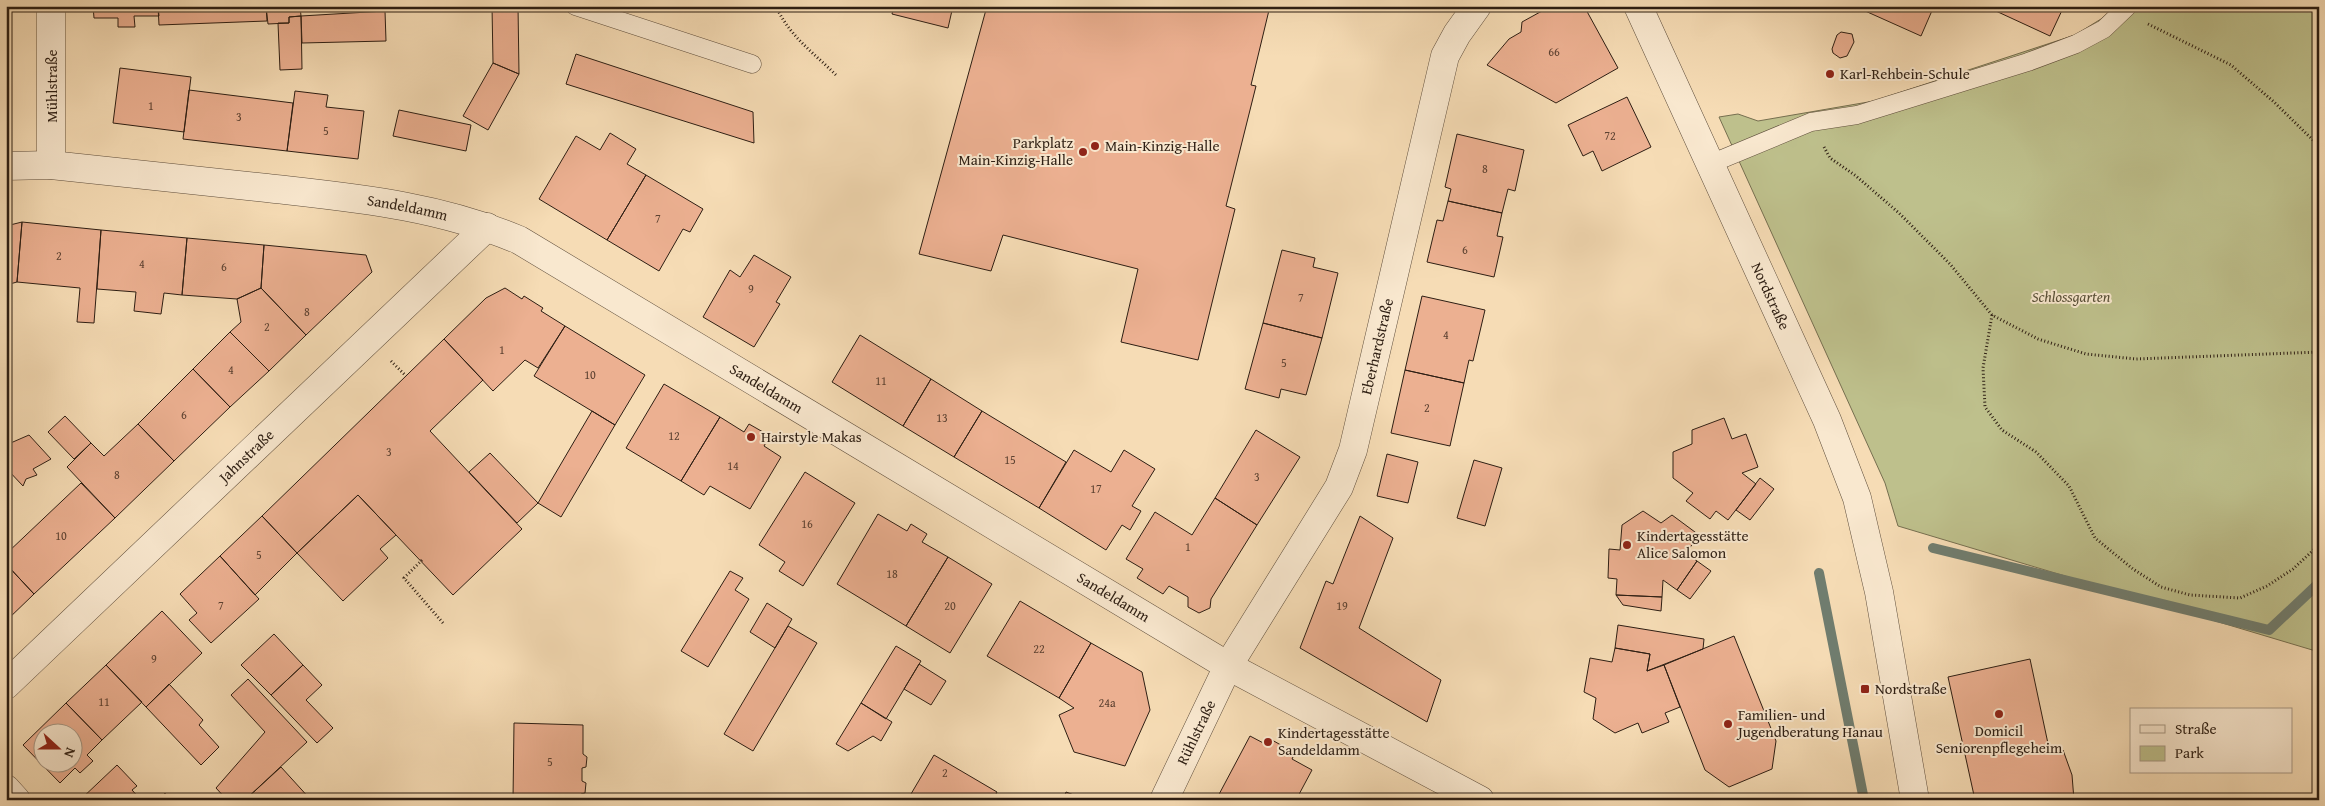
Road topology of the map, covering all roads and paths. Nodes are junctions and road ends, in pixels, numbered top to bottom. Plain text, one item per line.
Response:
1 (51, 6) edge
2 (575, 6) edge
3 (776, 6) edge
4 (1477, 6) edge
5 (1638, 6) edge
6 (2126, 9) edge
7 (752, 64) dead end
8 (836, 75) dead end
9 (1811, 122) junction
10 (2319, 146) edge
11 (1710, 164) junction
12 (51, 165) junction
13 (6, 166) edge
14 (487, 227) junction
15 (1992, 315) junction
16 (2319, 352) edge
17 (2319, 545) edge
18 (422, 560) dead end
19 (443, 623) dead end
20 (1228, 666) junction
21 (6, 685) edge
22 (6, 790) edge
23 (16, 800) edge
24 (1164, 800) edge
25 (1480, 800) edge
26 (1915, 800) edge

1 - 12 street, Mühlstraße
2 - 7 lane
3 - 8 path
4 - 20 street, Eberhardstraße
5 - 11 street, Nordstraße
6 - 9 lane
6 - 10 path
9 - 11 lane
9 - 15 path
11 - 26 street, Nordstraße
12 - 13 street, Sandeldamm
12 - 14 street, Sandeldamm
14 - 20 street, Sandeldamm
14 - 21 street, Jahnstraße
15 - 16 path
15 - 17 path
18 - 19 path
20 - 24 street, Rühlstraße
20 - 25 street, Sandeldamm
22 - 23 street

